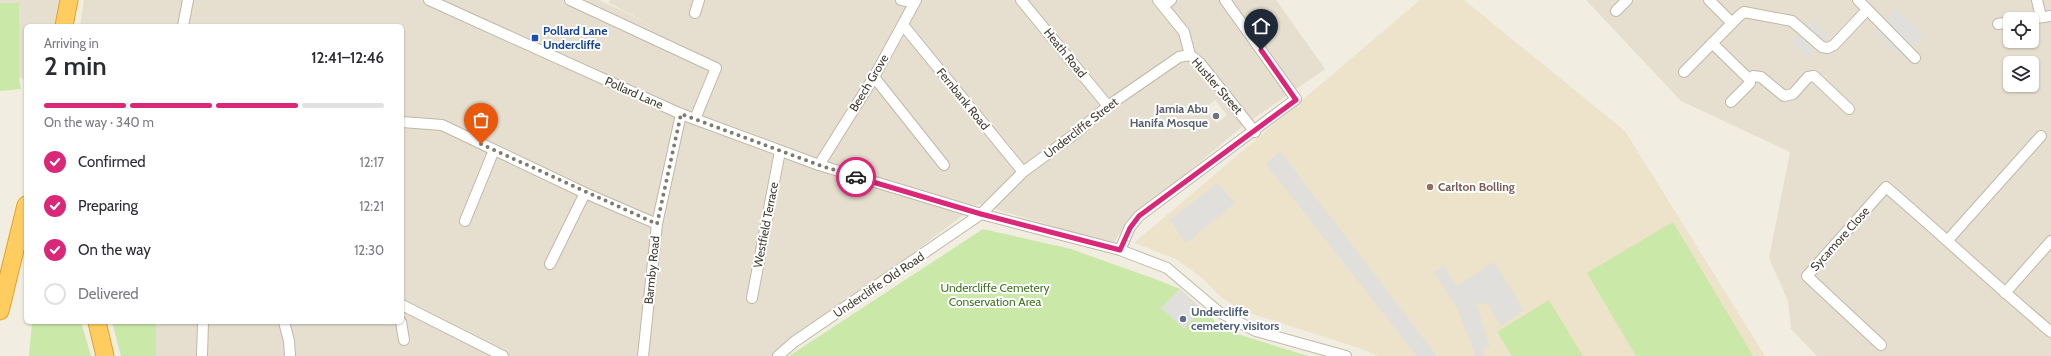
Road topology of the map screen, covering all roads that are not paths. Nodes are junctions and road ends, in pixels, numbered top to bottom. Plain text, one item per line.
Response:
1 (69, 0) edge
2 (188, 0) edge
3 (429, 0) edge
4 (570, 0) edge
5 (699, 0) edge
6 (901, 0) edge
7 (1021, 0) edge
8 (1225, 0) edge
9 (1627, 0) edge
10 (1709, 0) edge
11 (1858, 0) edge
12 (2037, 0) edge
13 (915, 2) edge
14 (1164, 2) edge
15 (1867, 10) junction
16 (1616, 12) dead end
17 (695, 13) dead end
18 (2046, 16) edge
19 (1732, 22) junction
20 (2003, 23) edge
21 (64, 24) edge
22 (183, 24) edge
23 (1998, 24) dead end
24 (903, 25) junction
25 (1712, 43) junction
26 (1190, 55) junction
27 (1915, 58) dead end
28 (1684, 72) dead end
29 (874, 76) junction
30 (1750, 80) junction
31 (1732, 102) dead end
32 (1108, 106) junction
33 (1849, 109) dead end
34 (681, 114) junction
35 (695, 119) junction
36 (404, 122) edge
37 (1254, 132) junction
38 (2041, 136) dead end
39 (494, 150) junction
40 (780, 151) junction
41 (944, 164) dead end
42 (819, 165) junction
43 (1023, 172) junction
44 (585, 193) junction
45 (24, 213) edge
46 (981, 214) junction
47 (465, 221) dead end
48 (657, 224) junction
49 (1948, 240) junction
50 (2051, 241) edge
51 (1120, 250) junction
52 (550, 264) dead end
53 (2004, 293) junction
54 (752, 298) dead end
55 (404, 306) edge
56 (0, 311) edge
57 (97, 324) edge
58 (203, 324) edge
59 (285, 324) edge
60 (401, 324) edge
61 (2051, 332) edge
62 (404, 340) dead end
63 (1881, 346) dead end
64 (105, 356) edge
65 (202, 356) edge
66 (290, 356) edge
67 (503, 356) edge
68 (643, 356) edge
69 (778, 356) edge
70 (1346, 356) edge

1 - 21 highway
2 - 22 street
3 - 34 street, Pollard Lane
4 - 35 street
5 - 17 street
6 - 13 street
7 - 32 street, Heath Road
8 - 37 street
9 - 16 street
10 - 19 street
11 - 15 street
12 - 18 street
13 - 24 street, Beech Grove
14 - 26 street, Hustler Street
15 - 19 street
15 - 27 street
19 - 25 street
20 - 23 street
24 - 29 street, Beech Grove
24 - 43 street, Fernbank Road
25 - 28 street
25 - 30 street
26 - 32 street, Undercliffe Street
26 - 37 street, Hustler Street
29 - 41 street
29 - 42 street, Beech Grove
30 - 31 street
30 - 33 street
32 - 43 street, Undercliffe Street
34 - 35 street, Pollard Lane
34 - 48 street, Barmby Road
35 - 40 street, Pollard Lane
36 - 39 street
37 - 51 street
38 - 49 street
39 - 44 street
39 - 47 street
40 - 42 street, Pollard Lane
40 - 54 street, Westfield Terrace
42 - 46 street, Pollard Lane
43 - 46 street, Undercliffe Street
44 - 48 street
44 - 52 street
45 - 56 highway
46 - 51 street, Pollard Lane
46 - 69 street, Undercliffe Old Road
48 - 68 street, Barmby Road
49 - 53 street, Sycamore Close
49 - 63 street, Sycamore Close
50 - 53 street
51 - 70 street, Pollard Lane
53 - 61 street, Sycamore Close
55 - 67 street
57 - 64 highway
58 - 65 street
59 - 66 street
60 - 62 street

